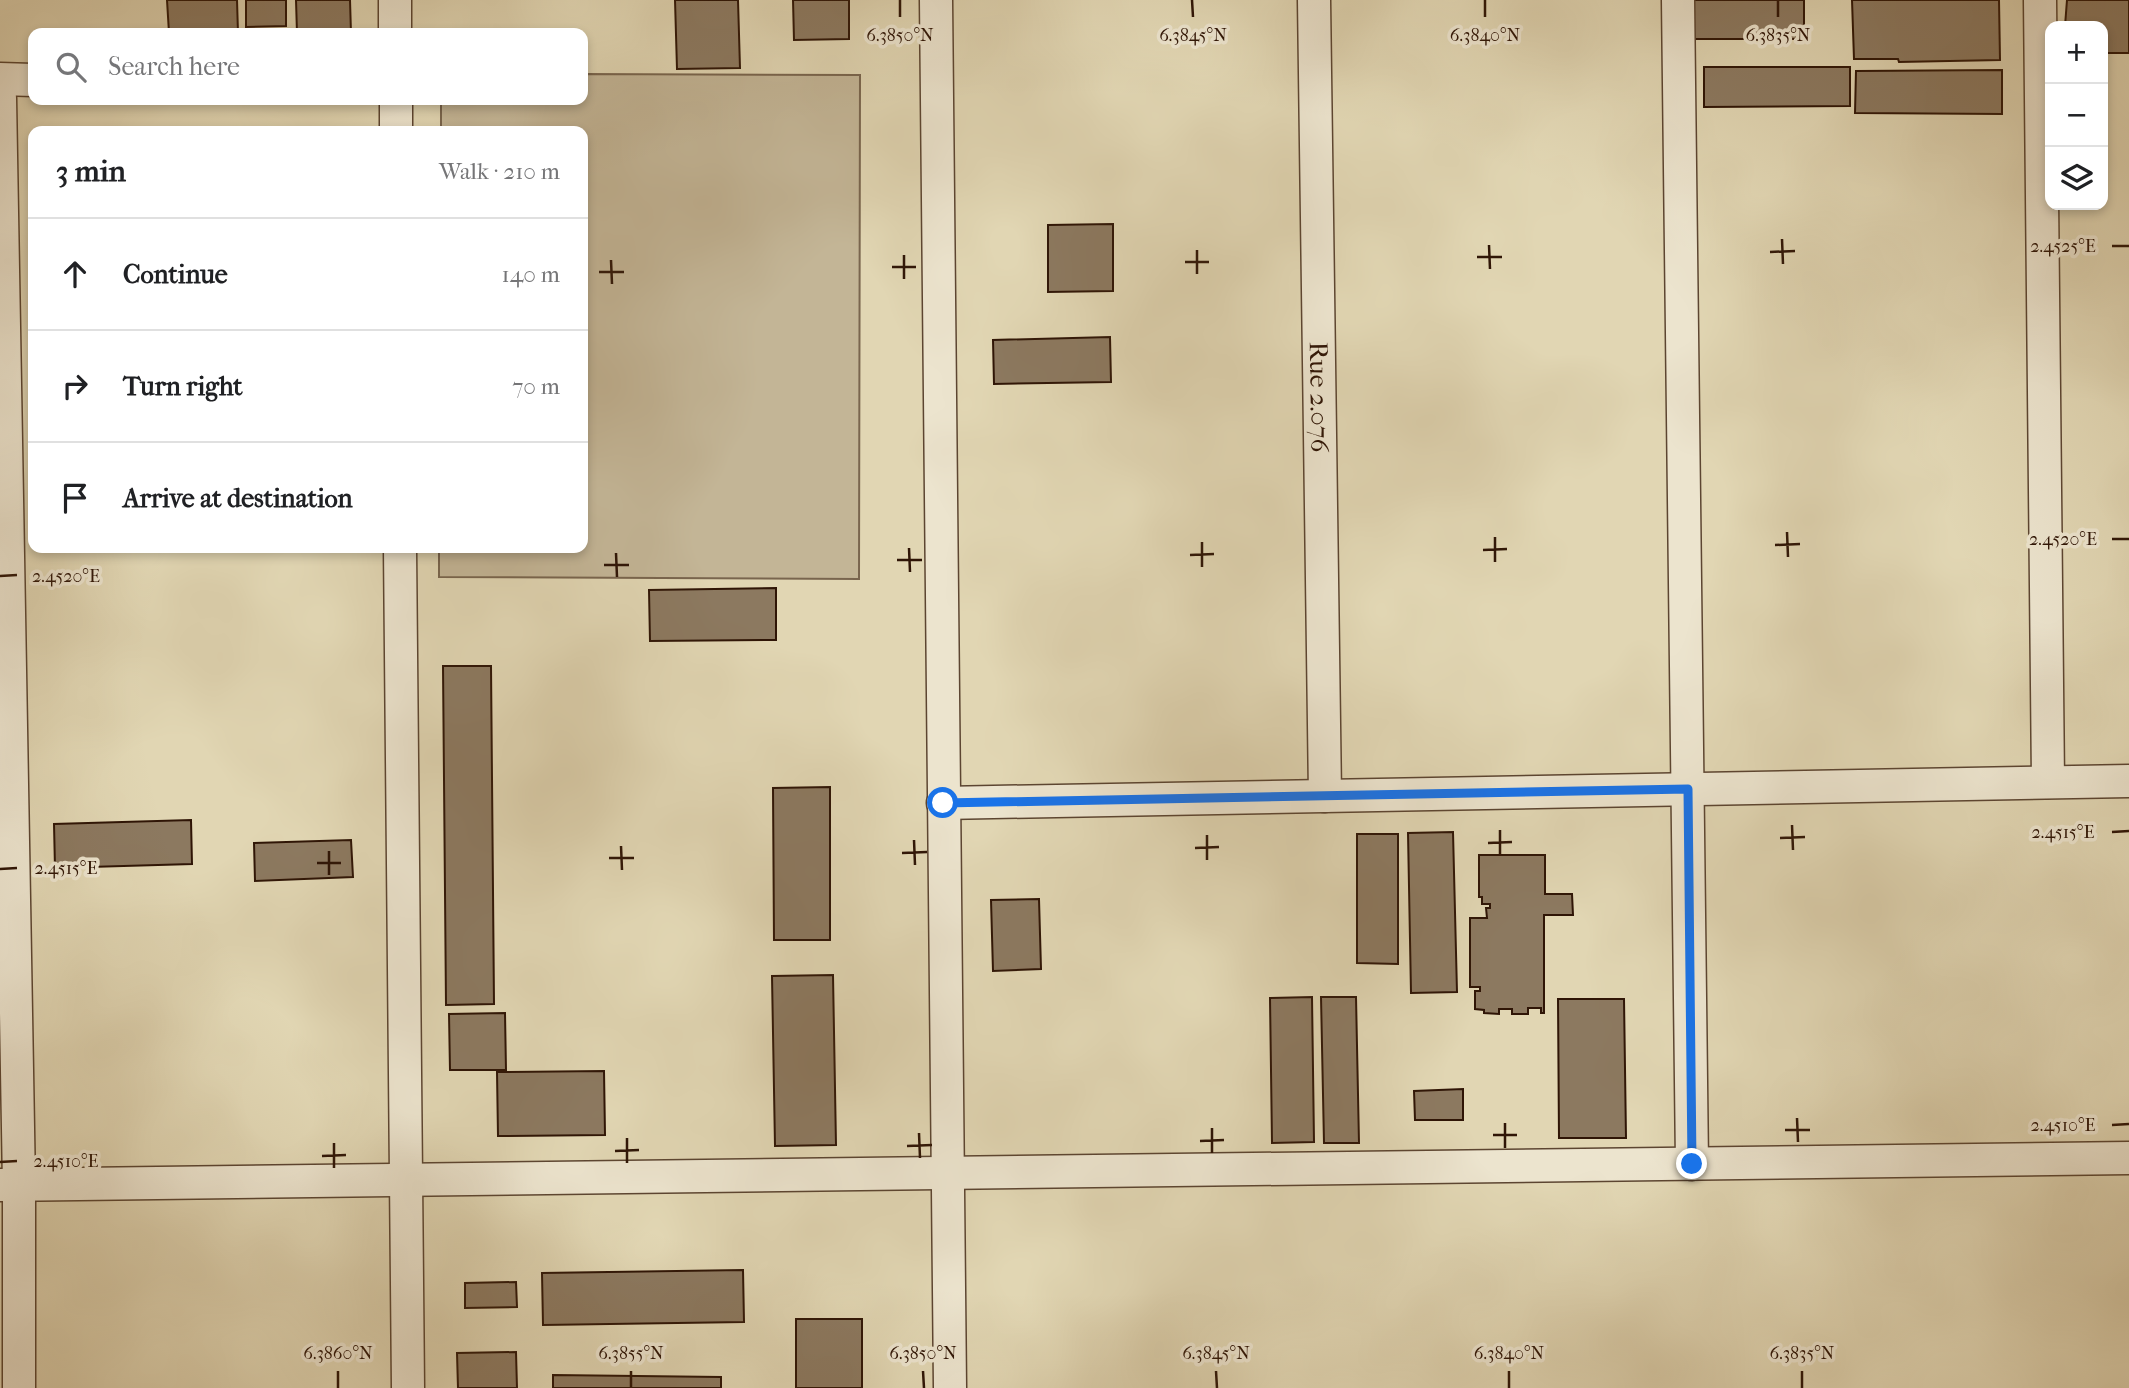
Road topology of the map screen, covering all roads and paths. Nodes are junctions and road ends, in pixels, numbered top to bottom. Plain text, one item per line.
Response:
1 (395, 0) edge
2 (936, 0) edge
3 (1314, 0) edge
4 (1678, 0) edge
5 (2040, 0) edge
6 (395, 28) edge
7 (0, 79) edge
8 (28, 80) edge
9 (0, 97) edge
10 (396, 105) edge
11 (396, 126) edge
12 (400, 553) edge
13 (2129, 781) edge
14 (2048, 782) junction
15 (1688, 789) junction
16 (1325, 796) junction
17 (943, 803) junction
18 (2129, 1158) edge
19 (1692, 1164) junction
20 (948, 1173) junction
21 (406, 1180) junction
22 (9, 1185) edge
23 (19, 1388) edge
24 (408, 1388) edge
25 (950, 1388) edge

1 - 6 street
2 - 17 street
3 - 16 street, Rue 2.076
4 - 15 street
5 - 14 street
7 - 8 street
9 - 22 street
10 - 11 street
12 - 21 street
13 - 14 street
14 - 15 street
15 - 16 street
15 - 19 street
16 - 17 street
17 - 20 street
18 - 19 street
19 - 20 street
20 - 21 street
20 - 25 street
21 - 22 street
21 - 24 street
22 - 23 street

